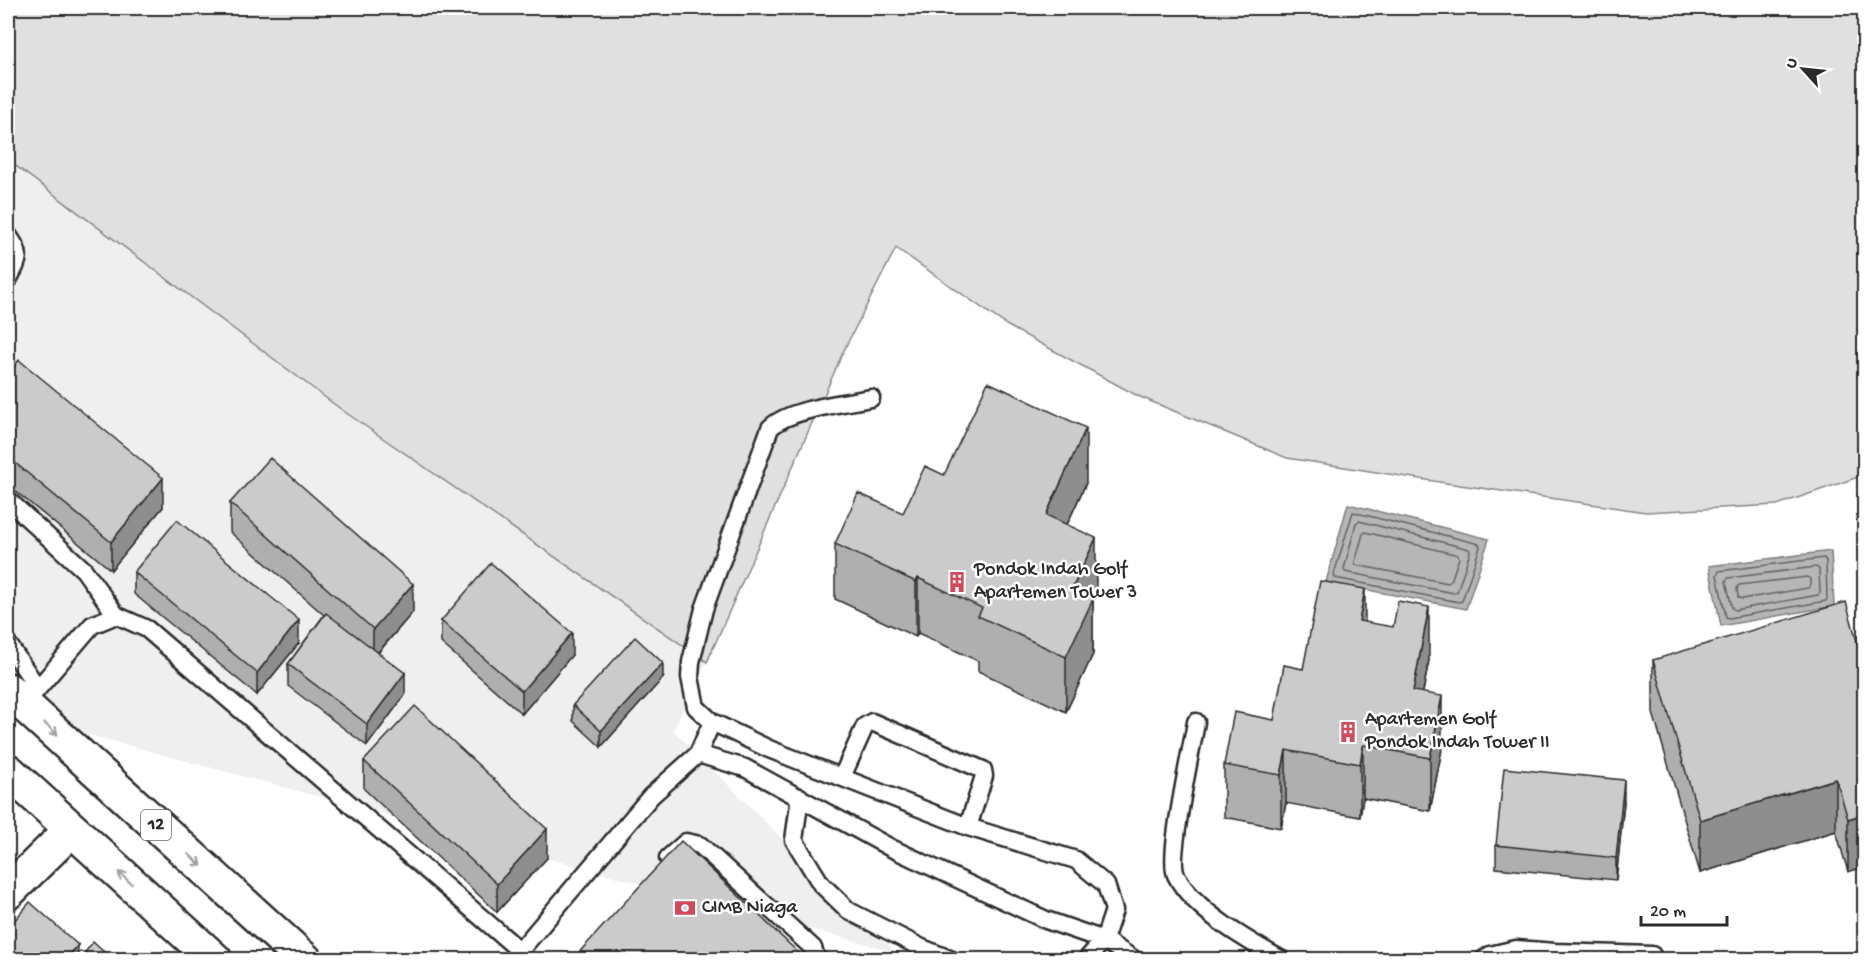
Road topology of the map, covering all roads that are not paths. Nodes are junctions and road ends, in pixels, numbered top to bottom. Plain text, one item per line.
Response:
1 (8, 235) edge
2 (8, 280) edge
3 (871, 398) dead end
4 (8, 500) edge
5 (116, 615) junction
6 (8, 644) edge
7 (22, 694) edge
8 (712, 722) junction
9 (1196, 722) dead end
10 (698, 754) junction
11 (8, 771) edge
12 (842, 777) junction
13 (800, 797) junction
14 (968, 827) junction
15 (71, 830) junction
16 (657, 870) edge
17 (8, 892) edge
18 (1104, 940) junction
19 (516, 955) edge
20 (1652, 955) dead end
21 (1572, 956) edge
22 (215, 960) edge
23 (305, 960) edge
24 (817, 960) edge
25 (952, 960) edge
26 (1086, 960) edge
27 (1135, 960) edge
28 (1282, 960) edge
29 (1483, 960) edge

1 - 2 lane
3 - 8 lane
4 - 5 lane
5 - 7 lane
5 - 19 lane
6 - 7 lane
7 -> 23 main road, 12
8 - 10 lane
8 - 12 lane
9 - 28 lane
10 - 13 lane
10 - 19 lane
11 - 15 main road
12 - 14 lane
12 - 14 lane
13 - 18 lane
13 - 25 lane
14 - 18 lane
15 - 17 main road
22 -> 15 main road
16 - 24 lane
18 - 26 lane
18 - 27 lane
20 - 21 lane
21 - 29 lane

